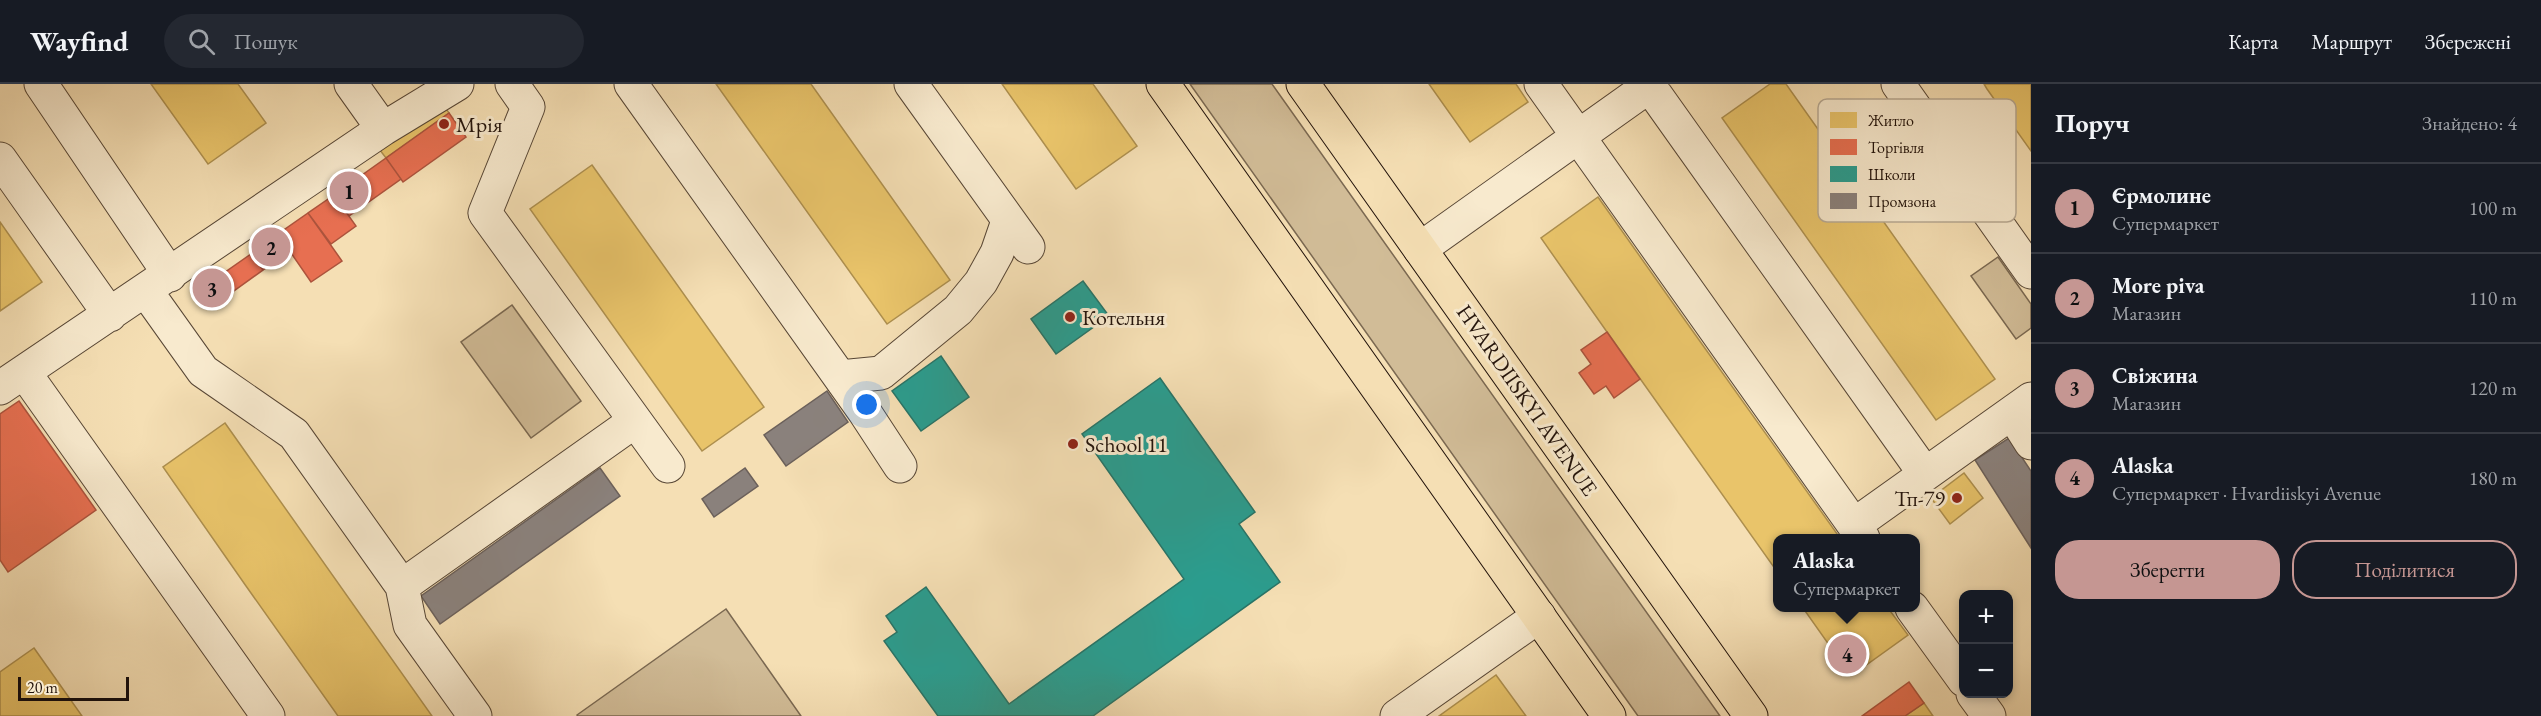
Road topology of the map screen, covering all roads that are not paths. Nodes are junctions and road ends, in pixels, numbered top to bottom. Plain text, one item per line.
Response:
1 (41, 84) edge
2 (351, 84) edge
3 (457, 84) edge
4 (512, 84) edge
5 (631, 84) edge
6 (911, 84) edge
7 (1163, 84) edge
8 (1303, 84) edge
9 (1541, 84) edge
10 (1898, 84) edge
11 (1650, 85) edge
12 (1909, 99) edge
13 (383, 129) junction
14 (1579, 136) junction
15 (0, 159) edge
16 (1008, 221) junction
17 (1996, 222) edge
18 (1028, 247) dead end
19 (1420, 249) junction
20 (2031, 272) edge
21 (158, 283) junction
22 (110, 315) junction
23 (840, 377) junction
24 (12, 380) edge
25 (2021, 406) edge
26 (635, 422) junction
27 (2031, 443) edge
28 (668, 466) dead end
29 (900, 466) dead end
30 (1925, 474) junction
31 (1858, 532) edge
32 (402, 586) junction
33 (1915, 612) edge
34 (1539, 616) junction
35 (1959, 673) edge
36 (1976, 698) edge
37 (268, 716) edge
38 (475, 716) edge
39 (1397, 716) edge
40 (1609, 716) edge
41 (1751, 716) edge
42 (1989, 716) edge

1 - 21 lane
2 - 13 lane
3 - 13 lane
4 - 26 lane
5 - 23 lane
6 - 16 lane
7 - 34 main road
8 - 19 main road, HVARDIISKYI AVENUE
9 - 14 lane
10 - 12 lane
11 - 14 lane
11 - 30 lane
13 - 21 lane
14 - 19 lane
14 - 31 lane
15 - 22 lane
16 - 18 lane
16 - 23 lane
17 - 20 lane
19 - 41 main road, HVARDIISKYI AVENUE
21 - 22 lane
21 - 32 lane
22 - 24 lane
23 - 29 lane
24 - 37 lane
25 - 27 lane
25 - 30 lane
26 - 28 lane
26 - 32 lane
30 - 31 lane
32 - 38 lane
33 - 35 lane
34 - 39 lane
34 - 40 main road
36 - 42 lane

